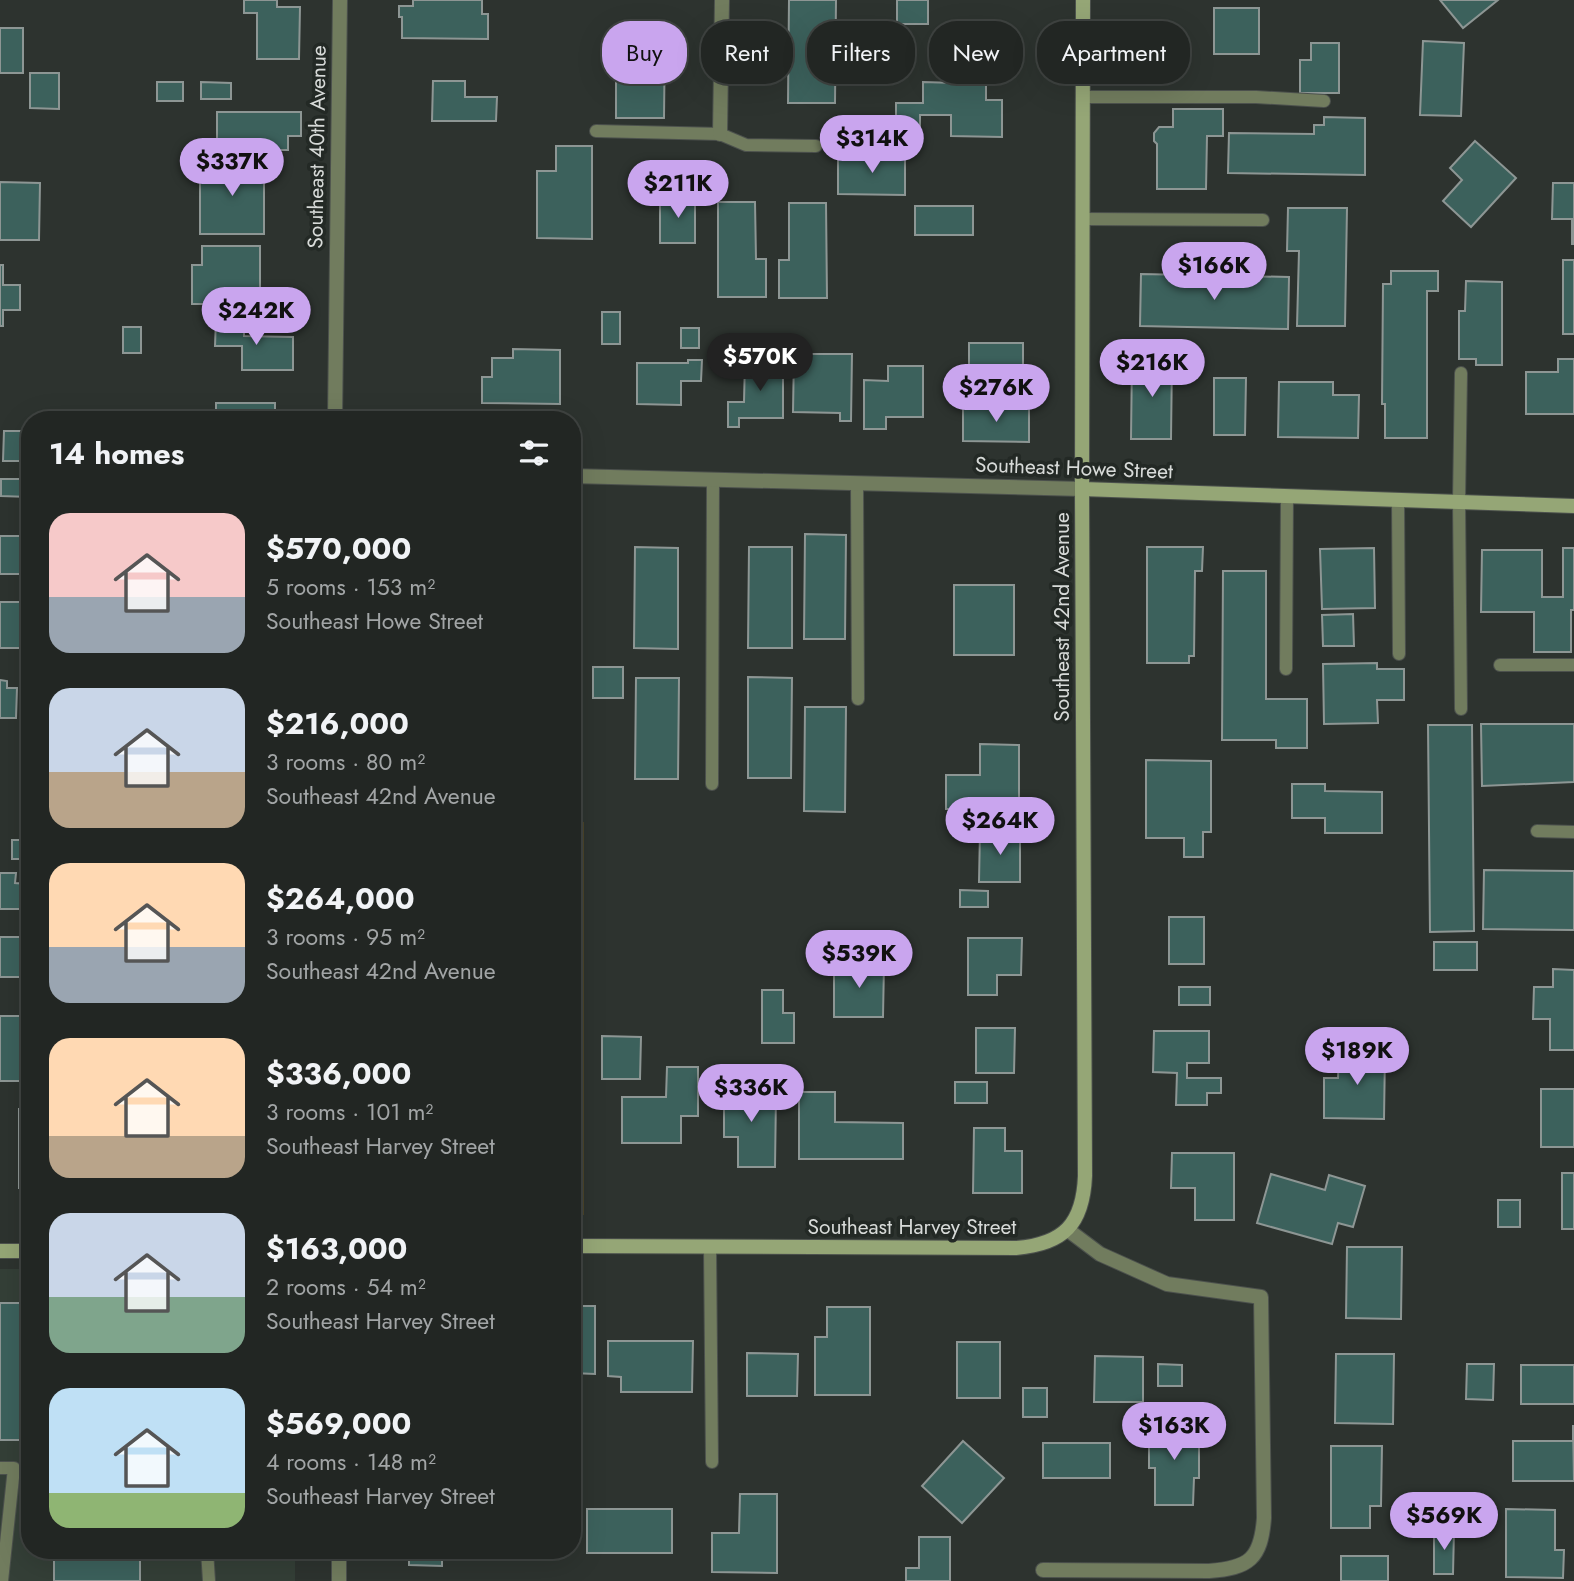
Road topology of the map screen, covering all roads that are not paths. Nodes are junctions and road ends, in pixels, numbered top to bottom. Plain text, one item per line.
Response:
1 (340, 0) edge
2 (722, 0) edge
3 (1083, 0) edge
4 (1083, 97) junction
5 (1324, 101) dead end
6 (596, 131) dead end
7 (720, 134) junction
8 (816, 146) dead end
9 (1083, 219) junction
10 (1263, 220) dead end
11 (1461, 373) dead end
12 (335, 411) edge
13 (581, 476) edge
14 (713, 480) junction
15 (857, 483) junction
16 (1082, 489) junction
17 (1287, 496) junction
18 (1398, 499) junction
19 (1459, 501) junction
20 (1574, 506) edge
21 (1399, 654) dead end
22 (1500, 665) dead end
23 (1574, 665) edge
24 (1286, 669) dead end
25 (859, 699) dead end
26 (1461, 709) dead end
27 (712, 784) dead end
28 (1537, 831) dead end
29 (1574, 832) edge
30 (1068, 1230) junction
31 (581, 1246) edge
32 (710, 1248) junction
33 (0, 1251) edge
34 (21, 1251) edge
35 (712, 1462) dead end
36 (0, 1468) edge
37 (207, 1559) edge
38 (339, 1559) edge
39 (1043, 1570) dead end
40 (2, 1581) edge
41 (209, 1581) edge
42 (339, 1581) edge

1 - 12 street, Southeast 40th Avenue
2 - 7 street
3 - 4 street, Southeast 42nd Avenue
4 - 5 lane
4 - 9 street, Southeast 42nd Avenue
6 - 7 lane
7 - 8 lane
9 - 10 lane
9 - 16 street, Southeast 42nd Avenue
11 - 19 lane
13 - 14 street, Southeast Howe Street
14 - 15 street, Southeast Howe Street
14 - 27 lane
15 - 16 street, Southeast Howe Street
15 - 25 lane
16 - 17 street, Southeast Howe Street
16 - 30 street, Southeast 42nd Avenue
17 - 18 street, Southeast Howe Street
17 - 24 lane
18 - 19 street, Southeast Howe Street
18 - 21 lane
19 - 20 street, Southeast Howe Street
19 - 26 lane
22 - 23 lane
28 - 29 lane
30 - 32 street, Southeast Harvey Street
30 - 39 street
31 - 32 street, Southeast Harvey Street
32 - 35 lane
33 - 34 street
36 - 40 lane
37 - 41 lane
38 - 42 street

